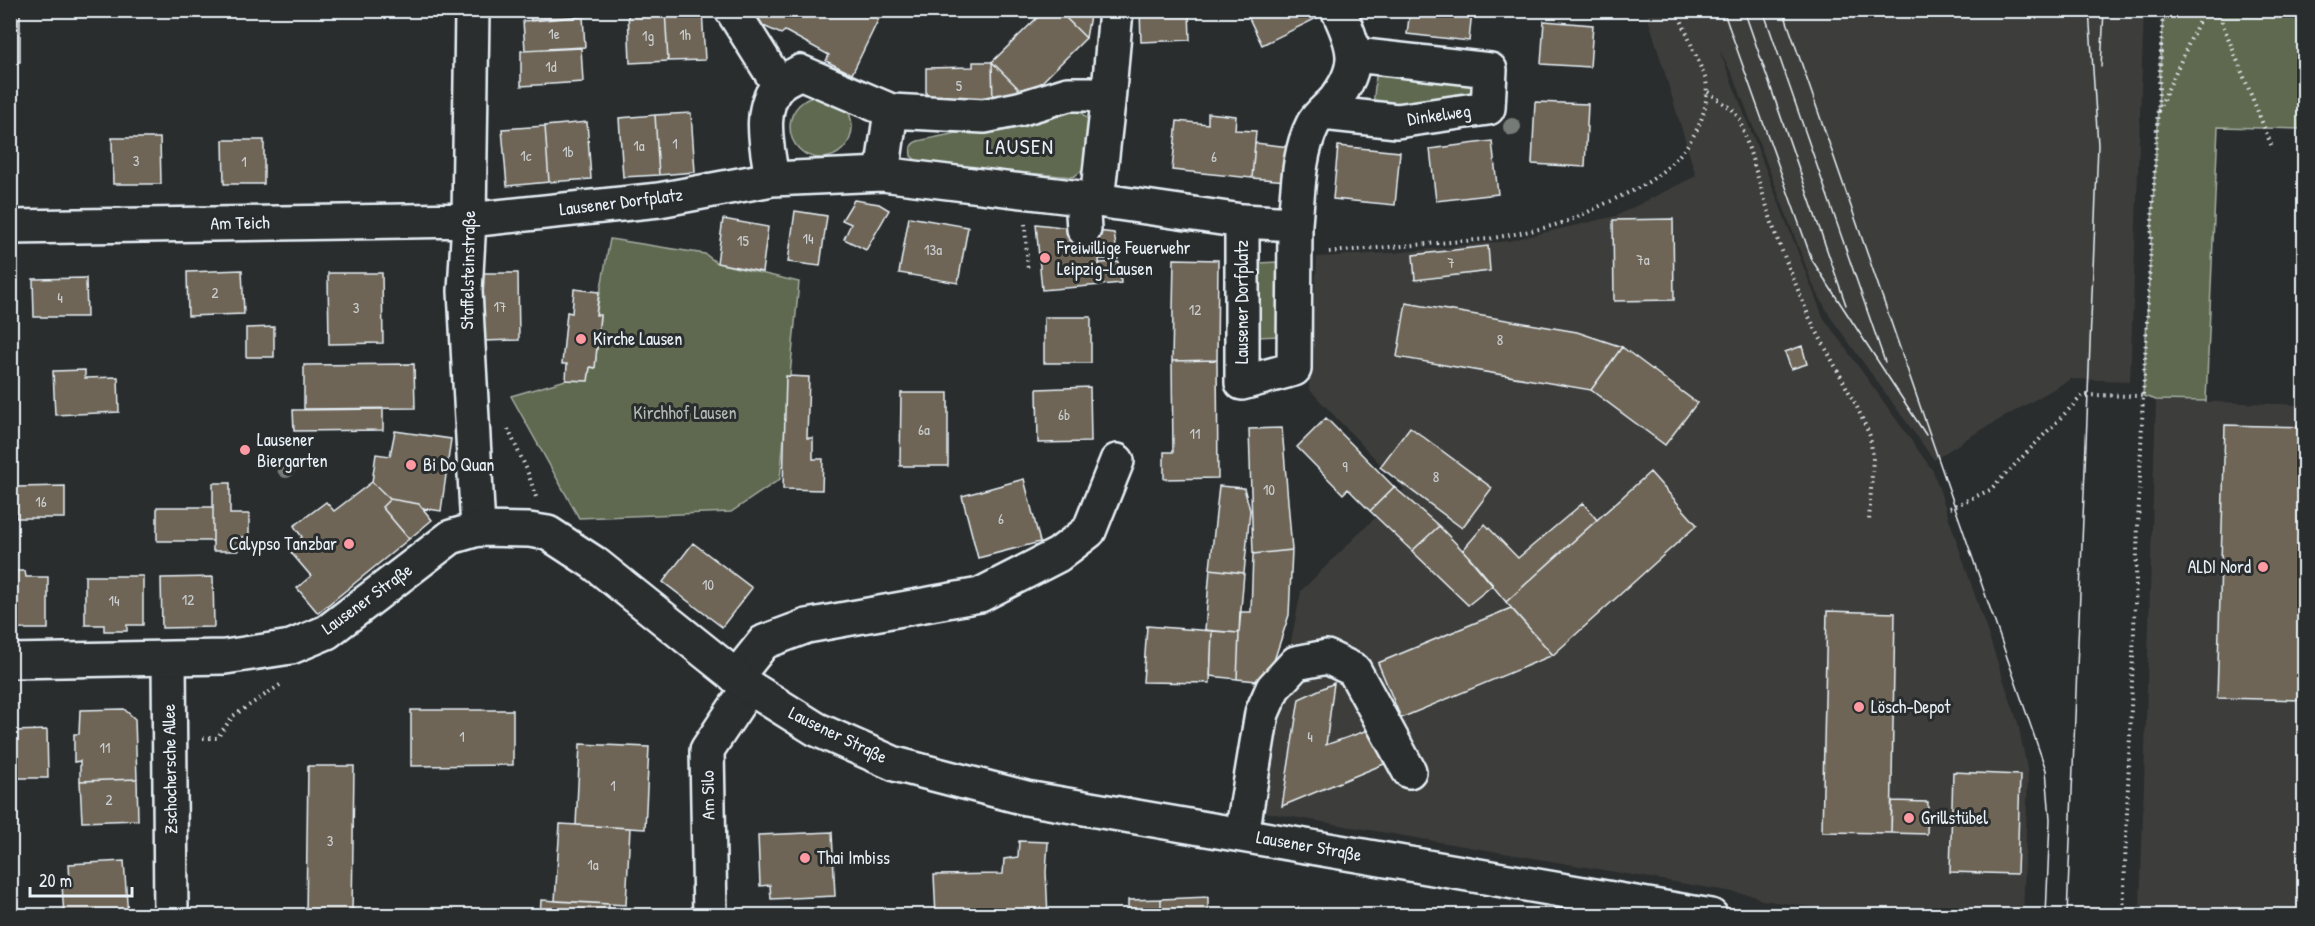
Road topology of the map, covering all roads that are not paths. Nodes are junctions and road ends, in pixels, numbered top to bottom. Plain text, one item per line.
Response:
1 (472, 10) edge
2 (732, 10) edge
3 (1116, 10) edge
4 (1338, 10) edge
5 (1355, 55) junction
6 (779, 85) junction
7 (1108, 102) junction
8 (891, 111) junction
9 (1323, 113) junction
10 (882, 174) junction
11 (772, 179) junction
12 (1087, 209) junction
13 (469, 220) junction
14 (1242, 221) junction
15 (10, 227) edge
16 (1295, 238) junction
17 (1117, 460) dead end
18 (478, 529) junction
19 (169, 659) junction
20 (10, 661) edge
21 (742, 682) junction
22 (1409, 771) dead end
23 (1242, 834) junction
24 (171, 915) edge
25 (710, 915) edge
26 (1711, 915) edge

1 - 13 street, Staffelsteinstraße
2 - 6 street
3 - 7 street
4 - 5 street
5 - 9 street
5 - 9 street, Dinkelweg
6 - 8 street
6 - 11 street
7 - 8 street
7 - 12 street
8 - 10 street
9 - 16 street
10 - 11 street, Lausener Dorfplatz
10 - 12 street, Lausener Dorfplatz
11 - 13 street, Lausener Dorfplatz
12 - 14 street, Lausener Dorfplatz
13 - 15 street, Am Teich
13 - 18 street, Staffelsteinstraße
14 - 16 street, Lausener Dorfplatz
14 - 16 street, Lausener Dorfplatz
17 - 21 street, Am Silo
18 - 19 street, Lausener Straße
18 - 21 street, Lausener Straße
19 - 20 street, Lausener Straße
19 - 24 street, Zschochersche Allee
21 - 23 street, Lausener Straße
21 - 25 street, Am Silo
22 - 23 street
23 - 26 street, Lausener Straße

